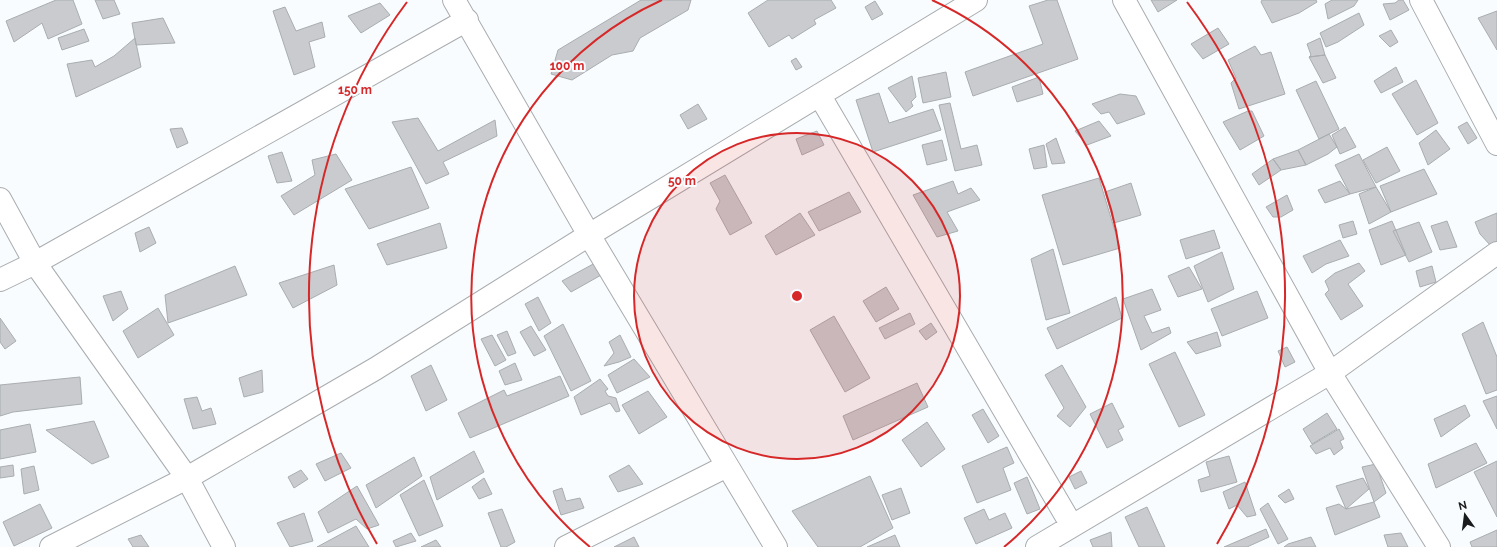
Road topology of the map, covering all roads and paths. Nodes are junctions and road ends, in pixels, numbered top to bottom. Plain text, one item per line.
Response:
1 (454, 0) edge
2 (976, 0) edge
3 (1124, 0) edge
4 (1422, 0) edge
5 (467, 20) junction
6 (820, 96) junction
7 (1497, 144) edge
8 (0, 199) edge
9 (589, 235) junction
10 (1497, 252) edge
11 (36, 263) junction
12 (0, 280) edge
13 (1330, 373) junction
14 (727, 466) junction
15 (187, 478) junction
16 (1072, 526) junction
17 (51, 547) edge
18 (224, 547) edge
19 (566, 547) edge
20 (776, 547) edge
21 (1037, 547) edge
22 (1439, 547) edge

1 - 5 street
2 - 6 street
3 - 13 street
4 - 7 street
5 - 9 street
5 - 11 street
6 - 9 street
6 - 16 street
8 - 11 street
9 - 14 street
9 - 15 street
10 - 13 street
11 - 12 street
11 - 15 street
13 - 16 street
13 - 22 street
14 - 19 street
14 - 20 street
15 - 17 street
15 - 18 street
16 - 21 street

